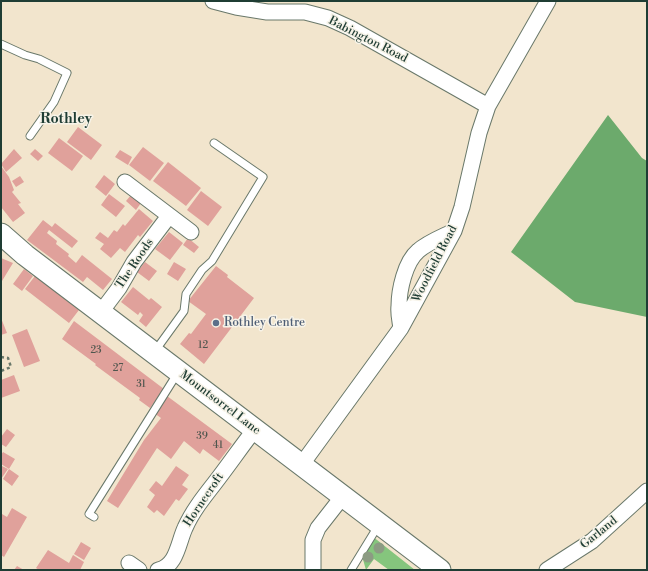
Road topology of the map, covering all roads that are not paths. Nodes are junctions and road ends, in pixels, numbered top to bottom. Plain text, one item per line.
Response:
1 (213, 1) edge
2 (548, 1) edge
3 (1, 44) edge
4 (488, 106) junction
5 (30, 136) dead end
6 (214, 143) dead end
7 (125, 182) dead end
8 (170, 216) junction
9 (190, 232) dead end
10 (454, 232) junction
11 (1, 234) edge
12 (101, 312) junction
13 (401, 328) junction
14 (154, 353) junction
15 (178, 372) junction
16 (255, 429) junction
17 (302, 464) junction
18 (647, 491) edge
19 (343, 496) junction
20 (94, 517) dead end
21 (380, 524) junction
22 (158, 570) edge
23 (314, 570) edge
24 (351, 570) edge
25 (440, 570) edge
26 (547, 570) edge

1 - 4 street, Babington Road
2 - 4 street, Woodfield Road
3 - 5 lane
4 - 10 street, Woodfield Road
6 - 14 lane
7 - 8 street
8 - 9 street
8 - 12 street, The Roods
10 - 13 street, Woodfield Road
10 - 13 street
11 - 12 street, Mountsorrel Lane
12 - 14 street, Mountsorrel Lane
13 - 17 street, Woodfield Road
14 - 15 street, Mountsorrel Lane
15 - 16 street, Mountsorrel Lane
15 - 20 lane
16 - 17 street, Mountsorrel Lane
16 - 22 street, Hornecroft
17 - 19 street, Mountsorrel Lane
18 - 26 street, Garland
19 - 21 street, Mountsorrel Lane
19 - 23 street
21 - 24 lane
21 - 25 street, Mountsorrel Lane

